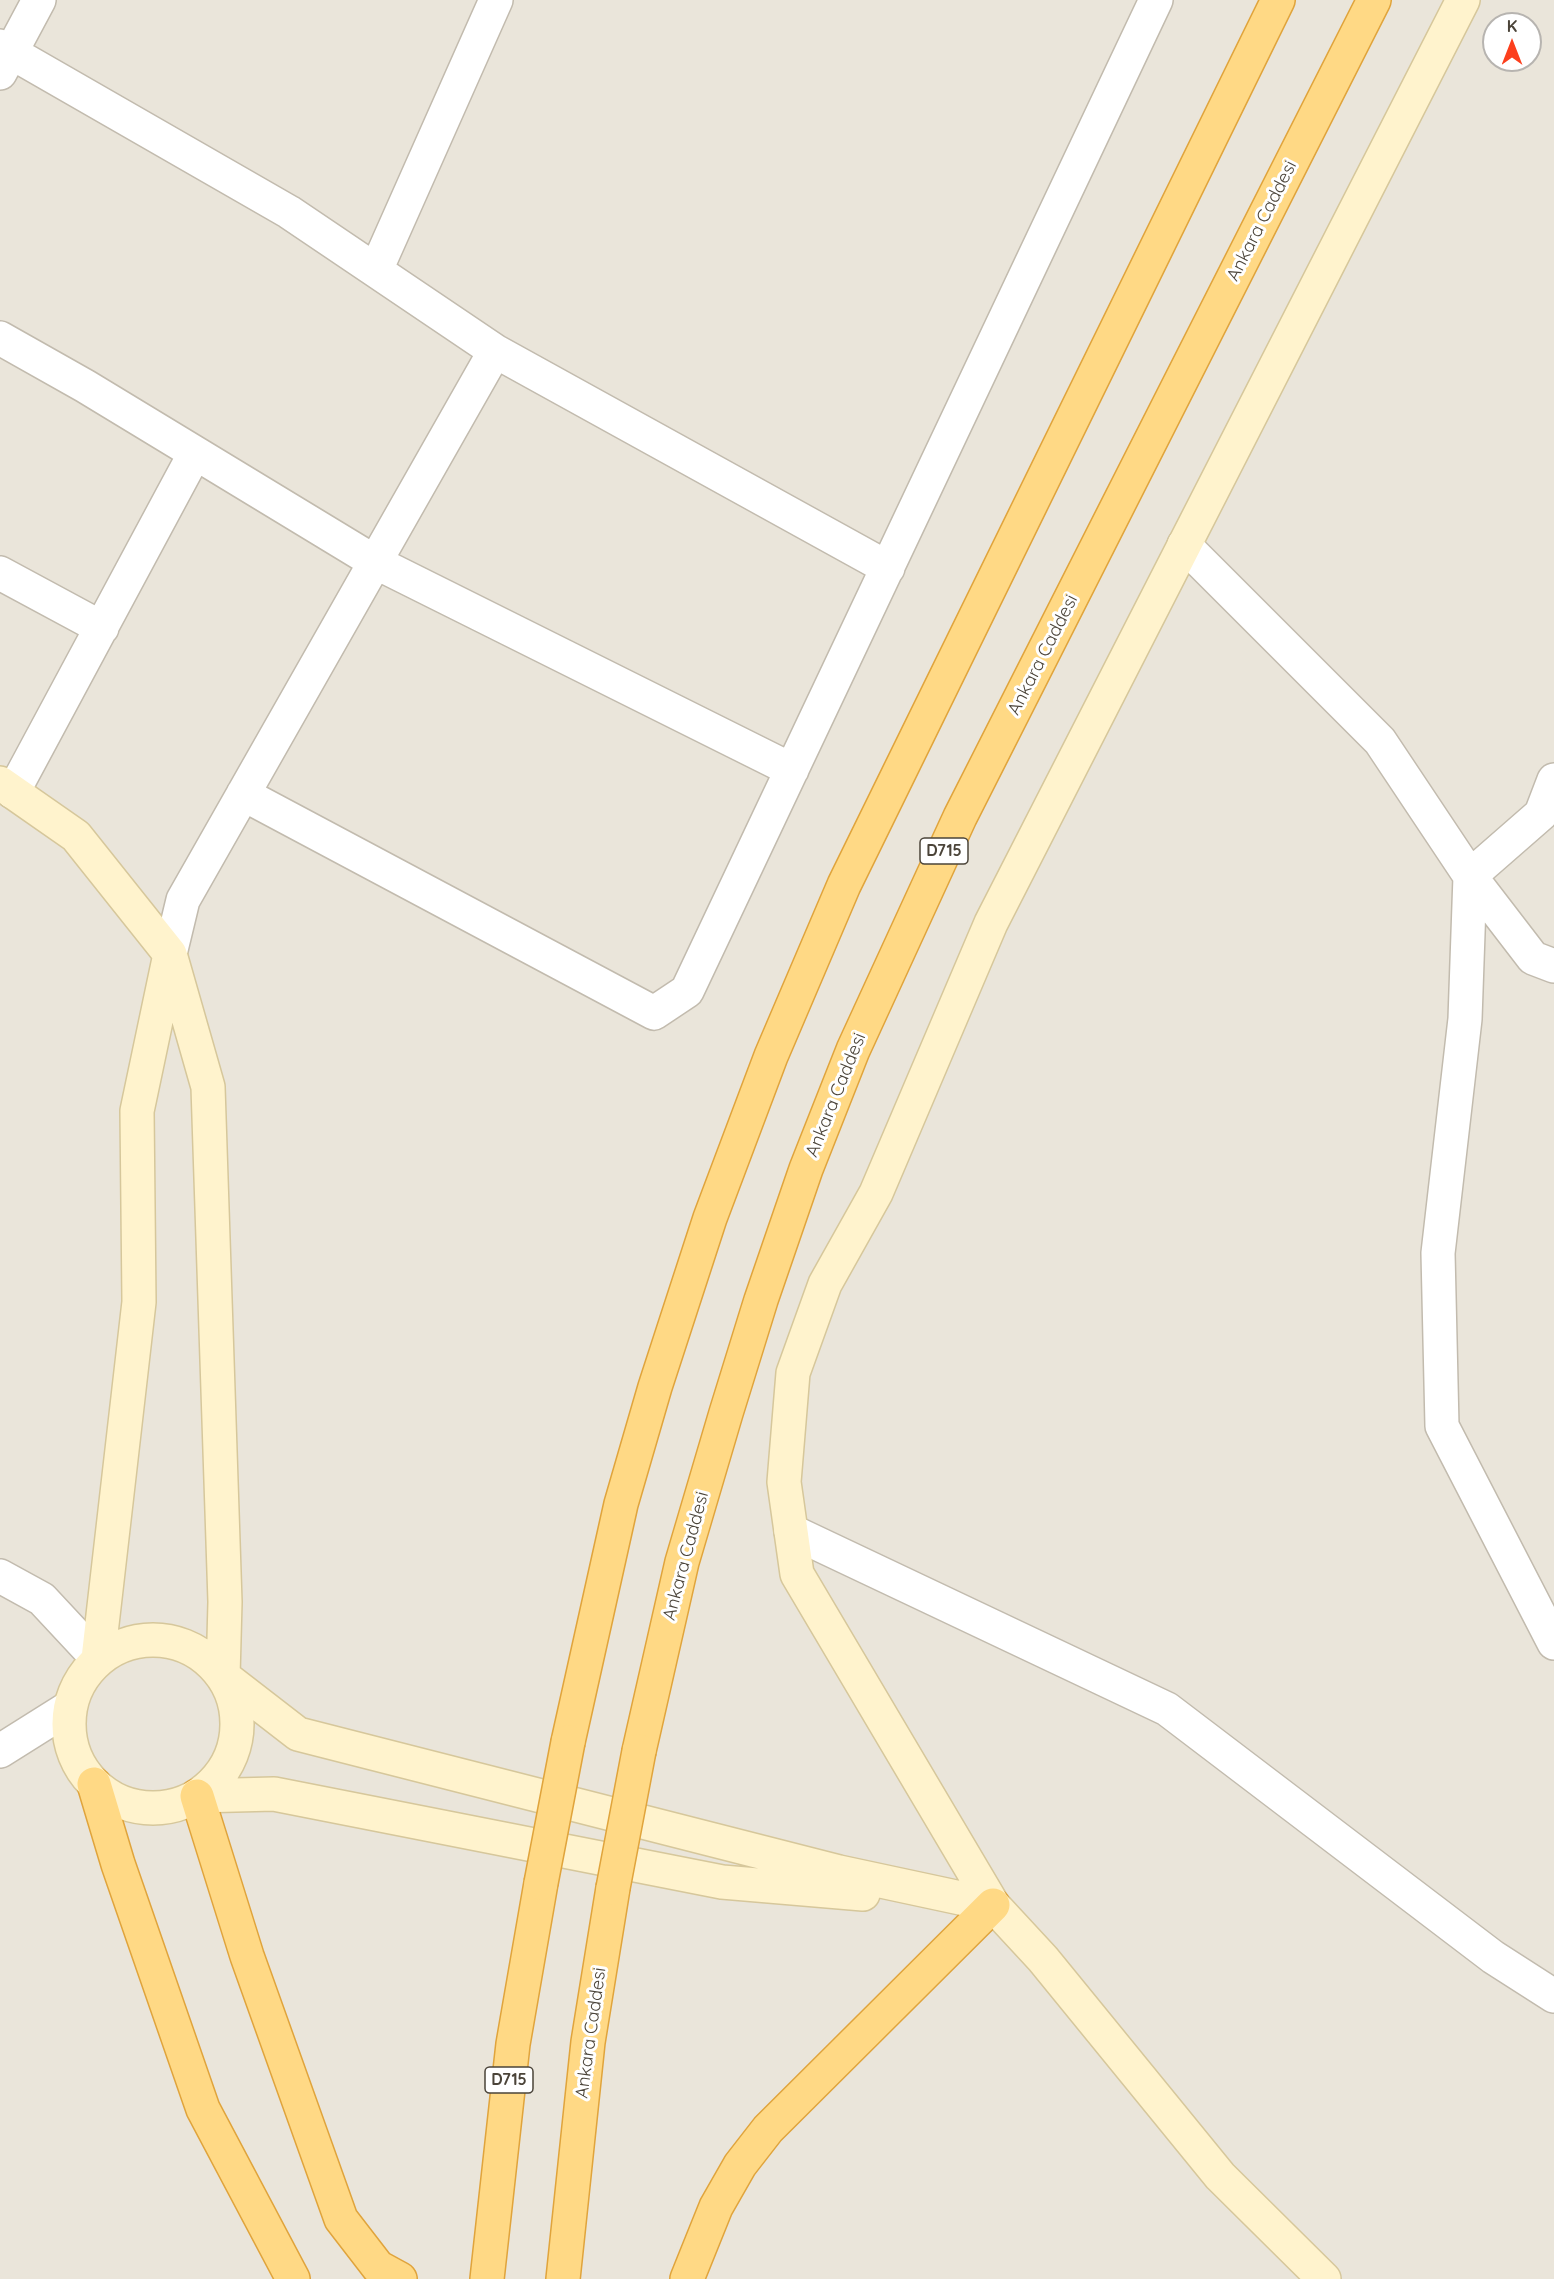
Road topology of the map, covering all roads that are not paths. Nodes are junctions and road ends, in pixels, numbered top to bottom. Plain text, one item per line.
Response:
1 (39, 0) edge
2 (496, 0) edge
3 (1156, 0) edge
4 (1278, 0) edge
5 (1374, 0) edge
6 (1463, 0) edge
7 (4, 57) edge
8 (376, 270) junction
9 (0, 338) edge
10 (495, 351) junction
11 (195, 453) junction
12 (1184, 545) junction
13 (375, 562) junction
14 (888, 568) junction
15 (0, 573) edge
16 (102, 628) junction
17 (792, 771) junction
18 (1554, 780) edge
19 (7, 787) edge
20 (243, 794) junction
21 (1470, 876) junction
22 (170, 954) junction
23 (1554, 966) edge
24 (791, 1531) junction
25 (0, 1576) edge
26 (1554, 1643) edge
27 (98, 1659) junction
28 (222, 1676) junction
29 (70, 1707) junction
30 (0, 1751) edge
31 (94, 1784) junction
32 (197, 1796) junction
33 (993, 1905) junction
34 (1553, 1996) edge
35 (293, 2279) edge
36 (400, 2279) edge
37 (487, 2279) edge
38 (563, 2279) edge
39 (687, 2279) edge
40 (1324, 2279) edge

1 - 7 street
2 - 8 street
3 - 14 street
4 - 37 highway, D715, bridge
5 - 38 highway, Ankara Caddesi / D715, bridge
6 - 12 main road
7 - 8 street
8 - 10 street
9 - 11 street
10 - 13 street
10 - 14 street
11 - 13 street
11 - 16 street
12 - 21 street
12 - 24 main road
13 - 17 street
13 - 20 street
14 - 17 street
15 - 16 street
16 - 19 street
17 - 20 street
18 - 21 street
19 - 22 main road
20 - 22 street
21 - 23 street
21 - 26 street
22 - 27 main road
22 - 28 main road
24 - 33 main road
24 - 34 street
25 - 27 street
27 - 28 main road
27 - 29 main road
28 - 32 main road
28 - 33 main road
29 - 30 street
29 - 31 main road
31 - 32 main road
31 - 35 highway
32 - 33 main road
32 - 36 highway
33 - 39 highway
33 - 40 main road

